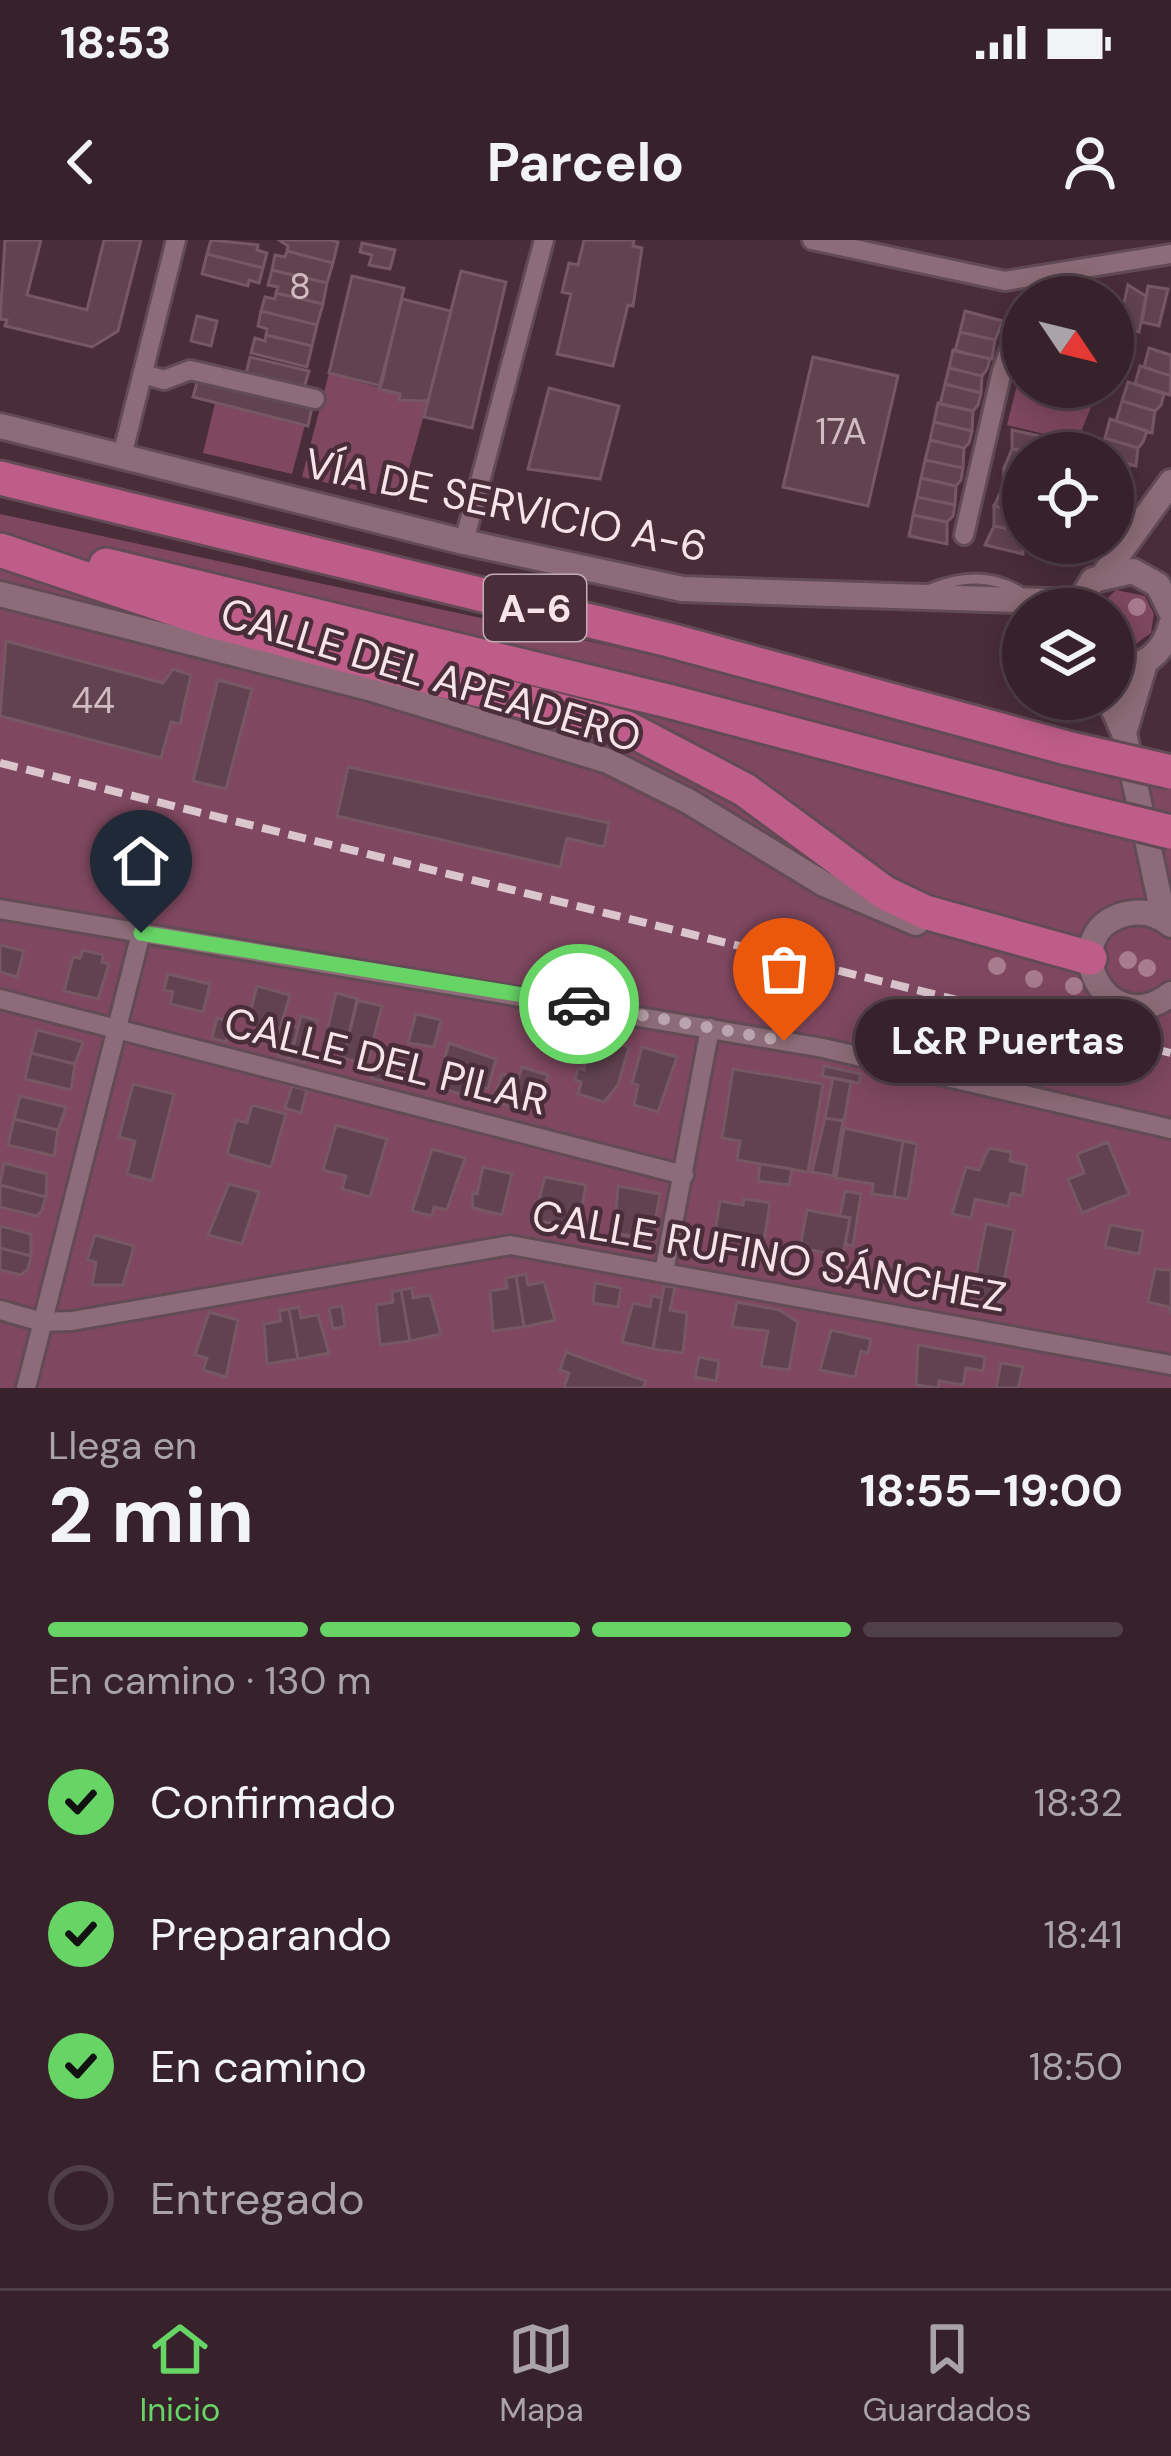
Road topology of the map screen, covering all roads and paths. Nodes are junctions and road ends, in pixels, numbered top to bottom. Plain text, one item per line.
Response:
1 (176, 240) edge
2 (544, 240) edge
3 (812, 240) edge
4 (846, 244) edge
5 (1171, 254) edge
6 (1041, 276) edge
7 (1002, 280) edge
8 (1002, 371) edge
9 (143, 374) junction
10 (315, 399) dead end
11 (0, 426) edge
12 (122, 456) junction
13 (0, 478) edge
14 (1171, 482) edge
15 (1154, 512) junction
16 (964, 535) dead end
17 (0, 538) edge
18 (464, 542) junction
19 (0, 550) edge
20 (1105, 573) junction
21 (1146, 576) junction
22 (1091, 588) edge
23 (0, 594) edge
24 (1002, 599) edge
25 (1171, 612) edge
26 (1171, 625) edge
27 (1144, 663) junction
28 (1134, 664) edge
29 (1118, 720) edge
30 (1124, 733) junction
31 (1171, 772) edge
32 (1159, 845) edge
33 (0, 909) edge
34 (1134, 912) junction
35 (1167, 922) edge
36 (141, 933) junction
37 (1090, 965) junction
38 (1171, 994) edge
39 (0, 999) edge
40 (710, 1028) junction
41 (116, 1029) junction
42 (1171, 1129) edge
43 (684, 1175) junction
44 (664, 1272) junction
45 (0, 1310) edge
46 (42, 1322) junction
47 (1171, 1365) edge
48 (26, 1388) edge

1 - 9 street
2 - 18 street
3 - 4 street
4 - 7 street
5 - 6 street
8 - 16 street
9 - 10 street
9 - 12 street
11 - 12 street, VÍA DE SERVICIO A-6
12 - 18 street, VÍA DE SERVICIO A-6
13 - 31 highway, A-6, bridge
14 - 15 street
15 - 20 street
15 - 21 street
17 - 32 highway, A-6, bridge
18 - 24 street, VÍA DE SERVICIO A-6
19 - 37 highway
20 - 21 street
20 - 22 street
21 - 25 street
23 - 37 street, CALLE DEL APEADERO
26 - 27 street
27 - 28 street
27 - 30 street
29 - 30 street
30 - 32 street
32 - 34 street
32 - 35 street
33 - 36 street
34 - 35 street
34 - 37 street
36 - 40 street
36 - 41 street
37 - 38 street, CALLE DEL APEADERO
39 - 41 street, CALLE DEL PILAR
40 - 42 street
40 - 43 street
41 - 43 street, CALLE DEL PILAR
41 - 46 street
43 - 44 street
44 - 46 street, CALLE RUFINO SÁNCHEZ
44 - 47 street, CALLE RUFINO SÁNCHEZ
45 - 46 street, CALLE RUFINO SÁNCHEZ
46 - 48 street

